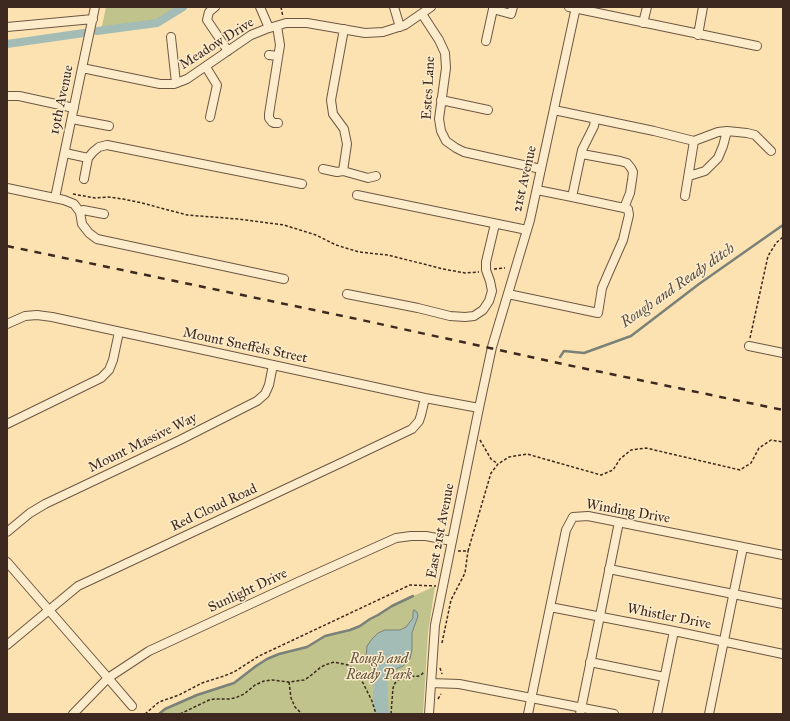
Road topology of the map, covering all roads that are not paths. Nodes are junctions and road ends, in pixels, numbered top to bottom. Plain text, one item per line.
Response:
1 (96, 7) edge
2 (215, 7) edge
3 (260, 7) edge
4 (394, 7) edge
5 (431, 7) edge
6 (513, 7) edge
7 (574, 7) edge
8 (647, 7) edge
9 (703, 7) edge
10 (493, 8) edge
11 (422, 14) junction
12 (93, 19) junction
13 (643, 23) junction
14 (7, 27) edge
15 (273, 27) junction
16 (400, 27) junction
17 (344, 29) junction
18 (698, 34) junction
19 (170, 37) dead end
20 (486, 41) dead end
21 (756, 46) dead end
22 (228, 51) junction
23 (269, 55) dead end
24 (278, 56) junction
25 (206, 67) junction
26 (82, 68) junction
27 (176, 83) junction
28 (7, 96) edge
29 (441, 100) junction
30 (74, 108) junction
31 (488, 110) dead end
32 (554, 110) junction
33 (210, 117) dead end
34 (72, 119) junction
35 (595, 119) junction
36 (278, 123) dead end
37 (109, 126) dead end
38 (727, 131) junction
39 (694, 141) junction
40 (771, 151) dead end
41 (65, 153) junction
42 (582, 154) junction
43 (88, 158) junction
44 (323, 169) dead end
45 (541, 169) junction
46 (343, 172) junction
47 (376, 176) dead end
48 (689, 176) junction
49 (84, 179) dead end
50 (302, 184) dead end
51 (7, 188) edge
52 (537, 190) junction
53 (357, 195) dead end
54 (686, 196) dead end
55 (572, 197) junction
56 (55, 198) junction
57 (624, 208) junction
58 (80, 212) junction
59 (104, 214) dead end
60 (495, 224) junction
61 (527, 230) junction
62 (284, 279) dead end
63 (347, 294) dead end
64 (508, 294) junction
65 (7, 324) edge
66 (119, 332) junction
67 (749, 346) road end
68 (783, 353) edge
69 (490, 354) joint
70 (273, 365) junction
71 (425, 398) junction
72 (479, 408) junction
73 (7, 424) edge
74 (619, 522) junction
75 (7, 532) edge
76 (452, 541) junction
77 (742, 547) junction
78 (783, 555) edge
79 (7, 562) edge
80 (609, 569) junction
81 (733, 594) junction
82 (783, 604) edge
83 (550, 607) junction
84 (49, 610) junction
85 (600, 616) junction
86 (674, 631) junction
87 (724, 641) junction
88 (7, 645) edge
89 (783, 654) edge
90 (590, 662) junction
91 (664, 677) junction
92 (108, 678) junction
93 (431, 683) junction
94 (532, 697) junction
95 (132, 706) dead end
96 (580, 711) edge
97 (73, 714) edge
98 (429, 714) edge
99 (528, 714) edge
100 (614, 714) edge
101 (656, 714) edge
102 (709, 714) edge

1 - 12 street, 19th Avenue
2 - 22 street
3 - 15 street
4 - 16 street
5 - 11 street, Meadow Drive
6 - 10 street
7 - 13 street
7 - 32 street, 21st Avenue
8 - 13 street
9 - 18 street
10 - 20 street
11 - 16 street, Meadow Drive
11 - 29 street, Estes Lane
12 - 14 street
12 - 26 street, 19th Avenue
13 - 18 street
15 - 17 street, Meadow Drive
15 - 22 street, Meadow Drive
15 - 24 street
16 - 17 street, Meadow Drive
17 - 46 street
18 - 21 street
19 - 27 street
22 - 25 street, Meadow Drive
23 - 24 street
24 - 36 street
25 - 27 street, Meadow Drive
25 - 33 street
26 - 27 street, Meadow Drive
26 - 30 street, 19th Avenue
28 - 30 street
29 - 31 street
29 - 45 street, Estes Lane
30 - 34 street, 19th Avenue
32 - 35 street
32 - 45 street, 21st Avenue
34 - 37 street
34 - 41 street, 19th Avenue
35 - 39 street
35 - 42 street
38 - 39 street
38 - 40 street
38 - 48 street
39 - 48 street
41 - 43 street
41 - 56 street, 19th Avenue
42 - 55 street
42 - 57 street
43 - 49 street
43 - 50 street
44 - 46 street
45 - 52 street, 21st Avenue
46 - 47 street
48 - 54 street
51 - 56 street
52 - 55 street
52 - 61 street, 21st Avenue
53 - 60 street
55 - 57 street
56 - 58 street
57 - 64 street
58 - 59 street
58 - 62 street
60 - 61 street
60 - 63 street
61 - 64 street, 21st Avenue
64 - 69 street, 21st Avenue
65 - 66 street, Mount Sneffels Street
66 - 70 street, Mount Sneffels Street
66 - 73 street
67 - 68 street
69 - 72 street, East 21st Avenue
70 - 71 street, Mount Sneffels Street
70 - 75 street, Mount Massive Way
71 - 72 street, Mount Sneffels Street
71 - 84 street, Red Cloud Road
72 - 76 street, East 21st Avenue
74 - 77 street, Winding Drive
74 - 80 street
74 - 83 street, Winding Drive
76 - 92 street, Sunlight Drive
76 - 93 street, East 21st Avenue
77 - 78 street, Winding Drive
77 - 81 street
79 - 84 street
80 - 81 street
80 - 85 street
81 - 82 street
81 - 87 street
83 - 85 street, Whistler Drive
83 - 94 street, Winding Drive
84 - 88 street, Red Cloud Road
84 - 92 street
85 - 86 street, Whistler Drive
85 - 90 street
86 - 87 street, Whistler Drive
86 - 91 street
87 - 89 street, Whistler Drive
87 - 102 street
90 - 91 street
90 - 96 street
91 - 101 street
92 - 95 street
92 - 97 street, Sunlight Drive
93 - 94 street
93 - 98 street, East 21st Avenue
94 - 96 street
94 - 99 street, Winding Drive
96 - 100 street

